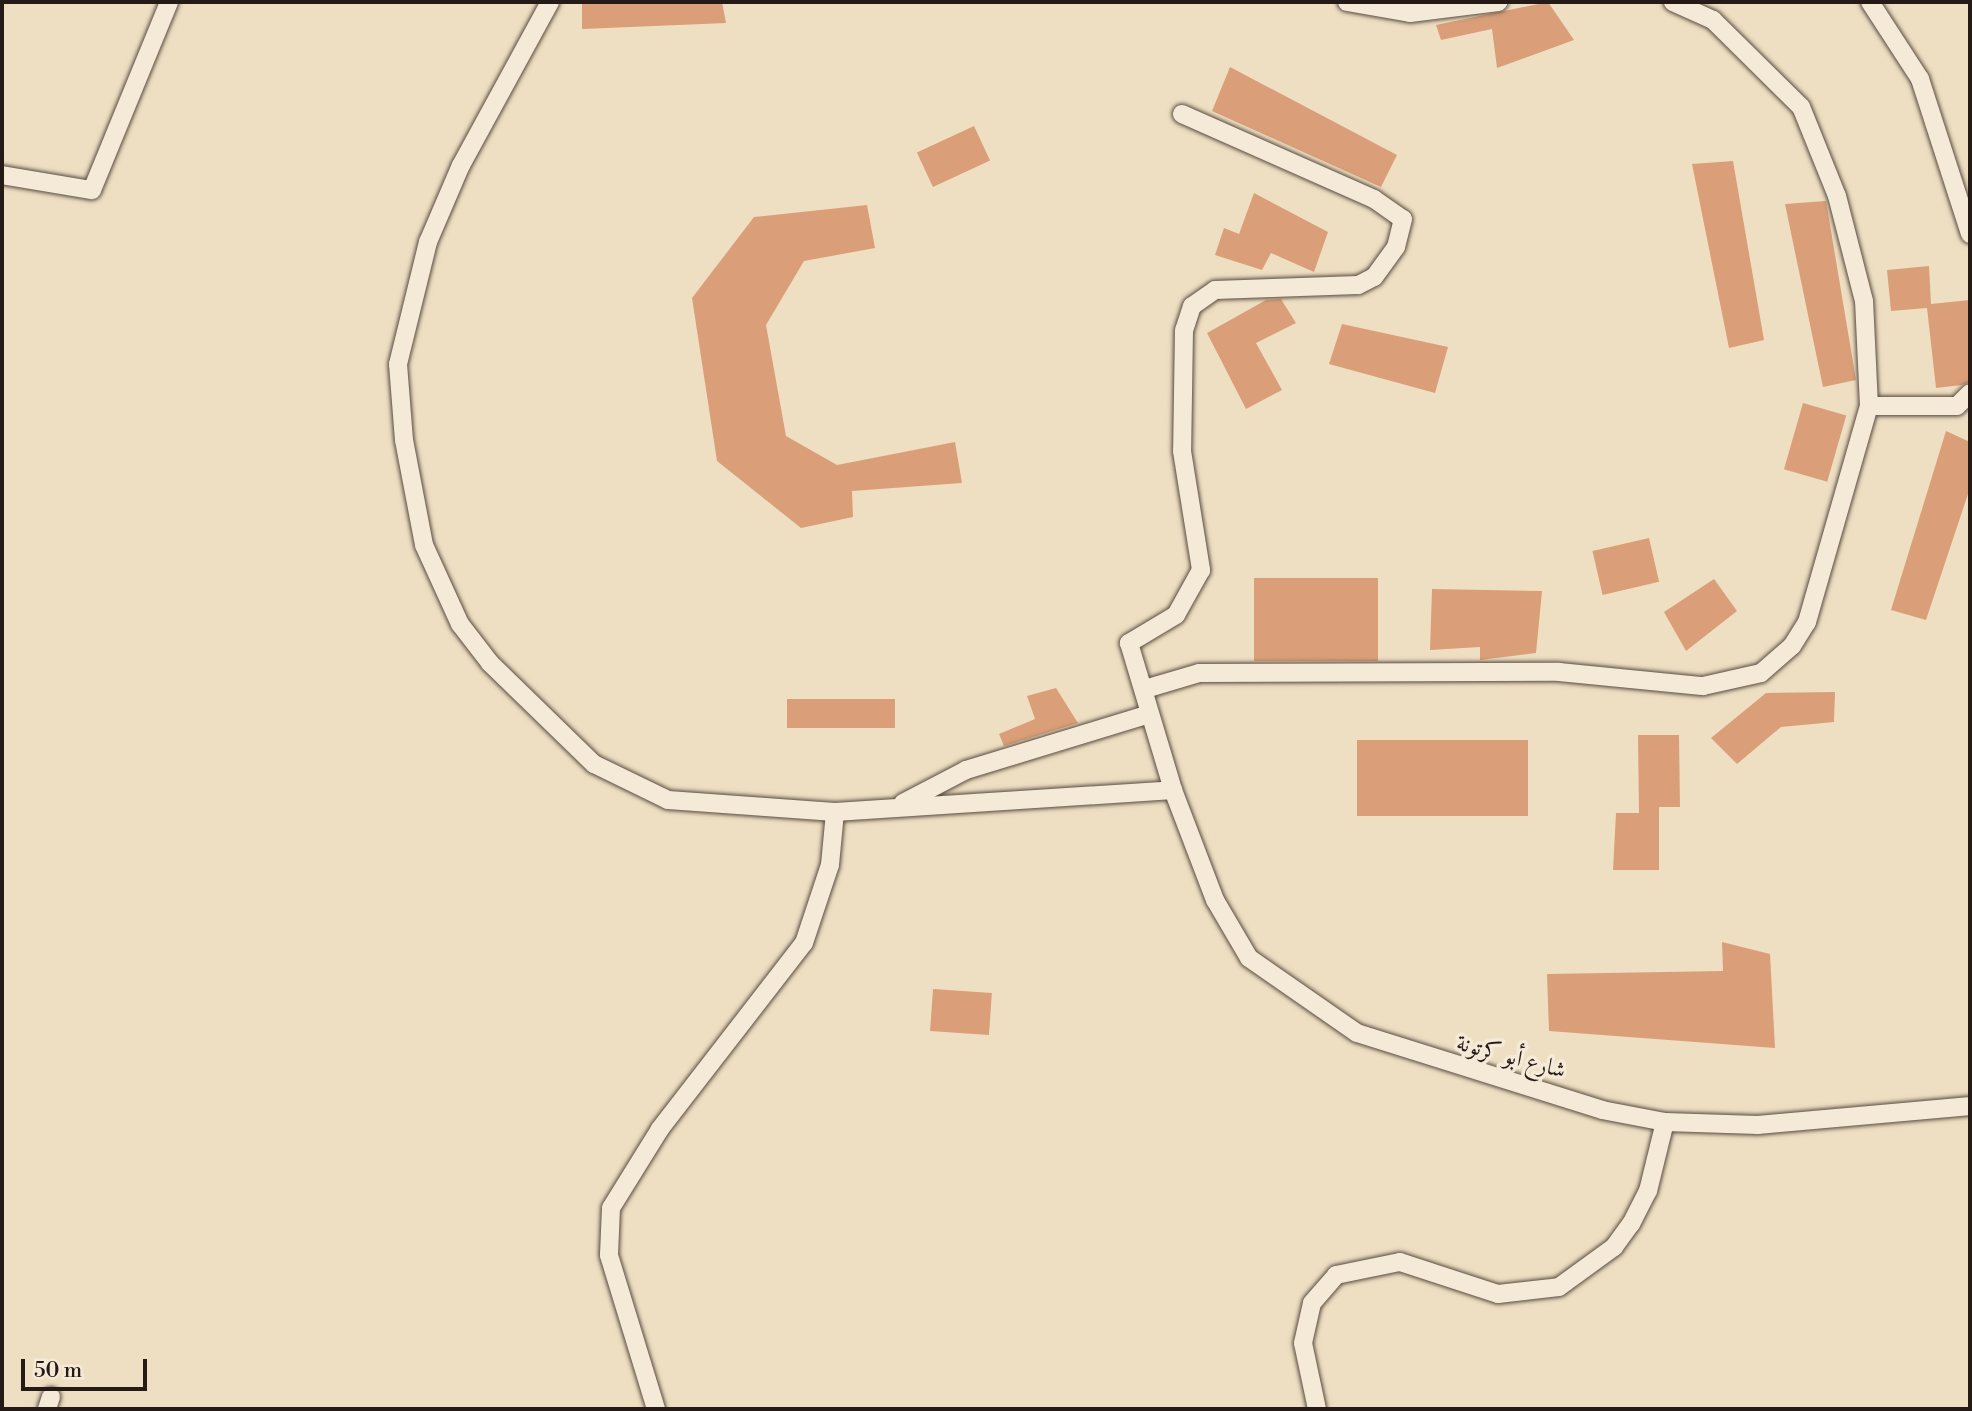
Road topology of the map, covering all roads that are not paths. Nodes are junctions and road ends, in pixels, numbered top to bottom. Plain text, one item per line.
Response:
1 (169, 2) edge
2 (550, 2) edge
3 (1347, 2) edge
4 (1498, 2) edge
5 (1674, 2) edge
6 (1870, 2) edge
7 (1182, 114) dead end
8 (2, 175) edge
9 (1970, 234) edge
10 (1970, 393) edge
11 (1869, 406) junction
12 (1145, 689) junction
13 (1149, 714) junction
14 (1173, 790) junction
15 (903, 803) junction
16 (835, 812) junction
17 (1970, 1106) edge
18 (1665, 1122) junction
19 (656, 1409) edge
20 (1317, 1409) edge

1 - 8 street
2 - 16 street
3 - 4 street
5 - 11 street
6 - 9 street
7 - 12 street, شارع أبو كرتونة
10 - 11 street
11 - 12 street
12 - 13 street, شارع أبو كرتونة
13 - 14 street, شارع أبو كرتونة
13 - 15 street
14 - 15 street
14 - 18 street, شارع أبو كرتونة
15 - 16 street
16 - 19 street
17 - 18 street, شارع أبو كرتونة
18 - 20 street

